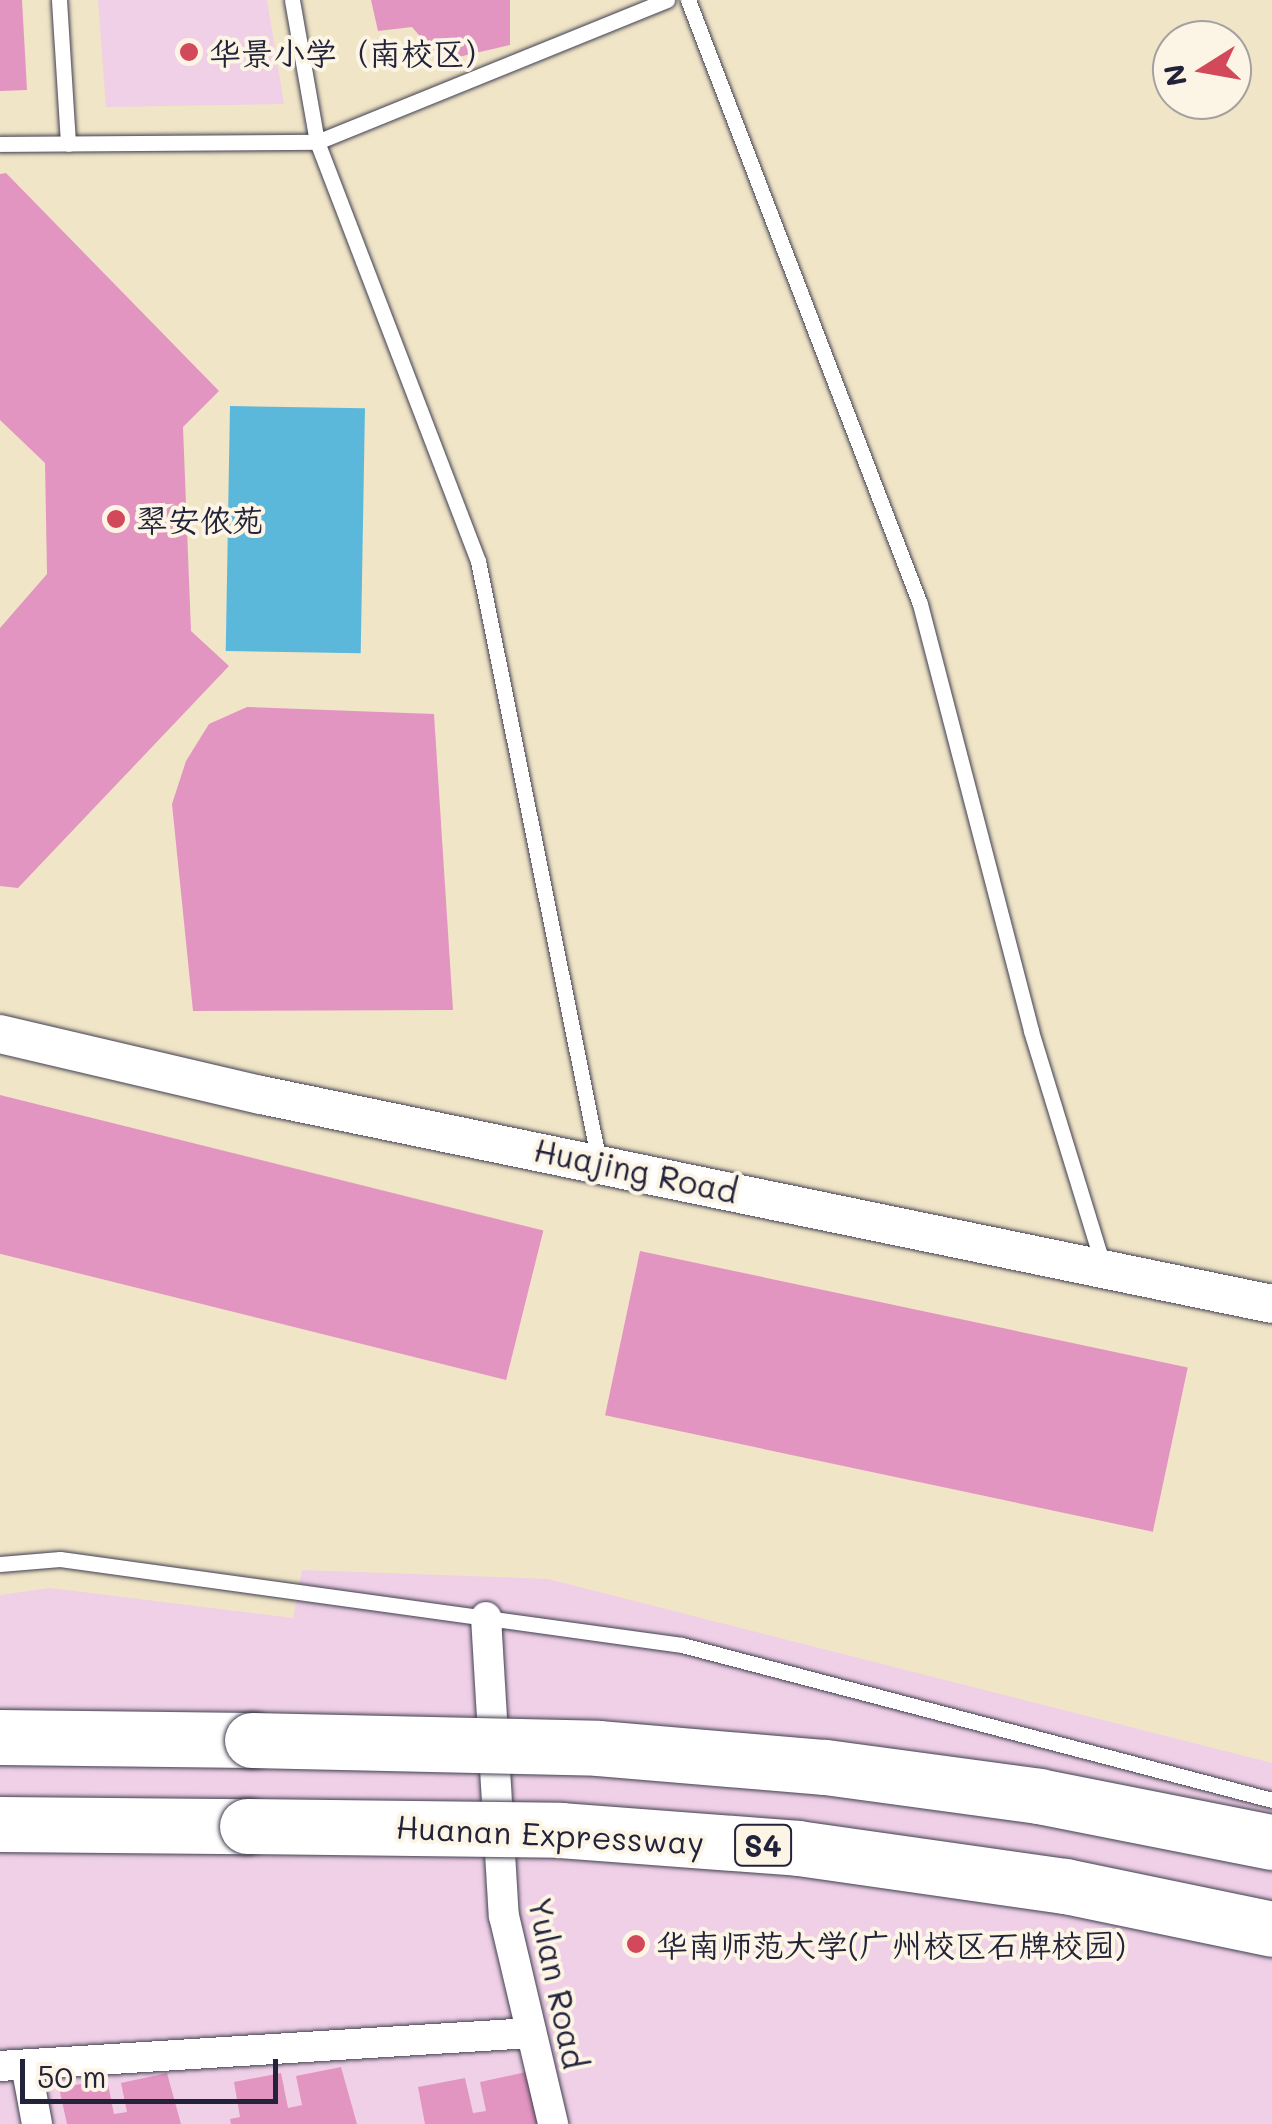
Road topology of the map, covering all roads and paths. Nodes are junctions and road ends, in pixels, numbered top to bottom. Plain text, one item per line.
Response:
1 (59, 0) edge
2 (292, 0) edge
3 (667, 0) edge
4 (688, 0) edge
5 (317, 142) junction
6 (0, 144) edge
7 (68, 144) junction
8 (0, 1034) edge
9 (599, 1162) junction
10 (1104, 1268) junction
11 (1272, 1304) edge
12 (0, 1564) edge
13 (486, 1617) junction
14 (0, 1737) edge
15 (1272, 1800) edge
16 (0, 1824) edge
17 (1272, 1842) edge
18 (1272, 1930) edge
19 (532, 2033) junction
20 (13, 2066) edge
21 (37, 2124) edge
22 (553, 2124) edge

1 - 7 lane
2 - 5 lane
3 - 5 lane
4 - 10 lane
5 - 7 lane
5 - 9 lane
6 - 7 lane
8 - 9 street, Huajing Road
9 - 10 street, Huajing Road
10 - 11 street, Huajing Road
12 - 13 lane
13 - 15 lane
13 - 19 street, Yulan Road
14 - 17 highway, bridge
16 - 18 highway, Huanan Expressway / S4, bridge
19 - 20 street
19 - 22 street, Yulan Road
20 - 21 street

